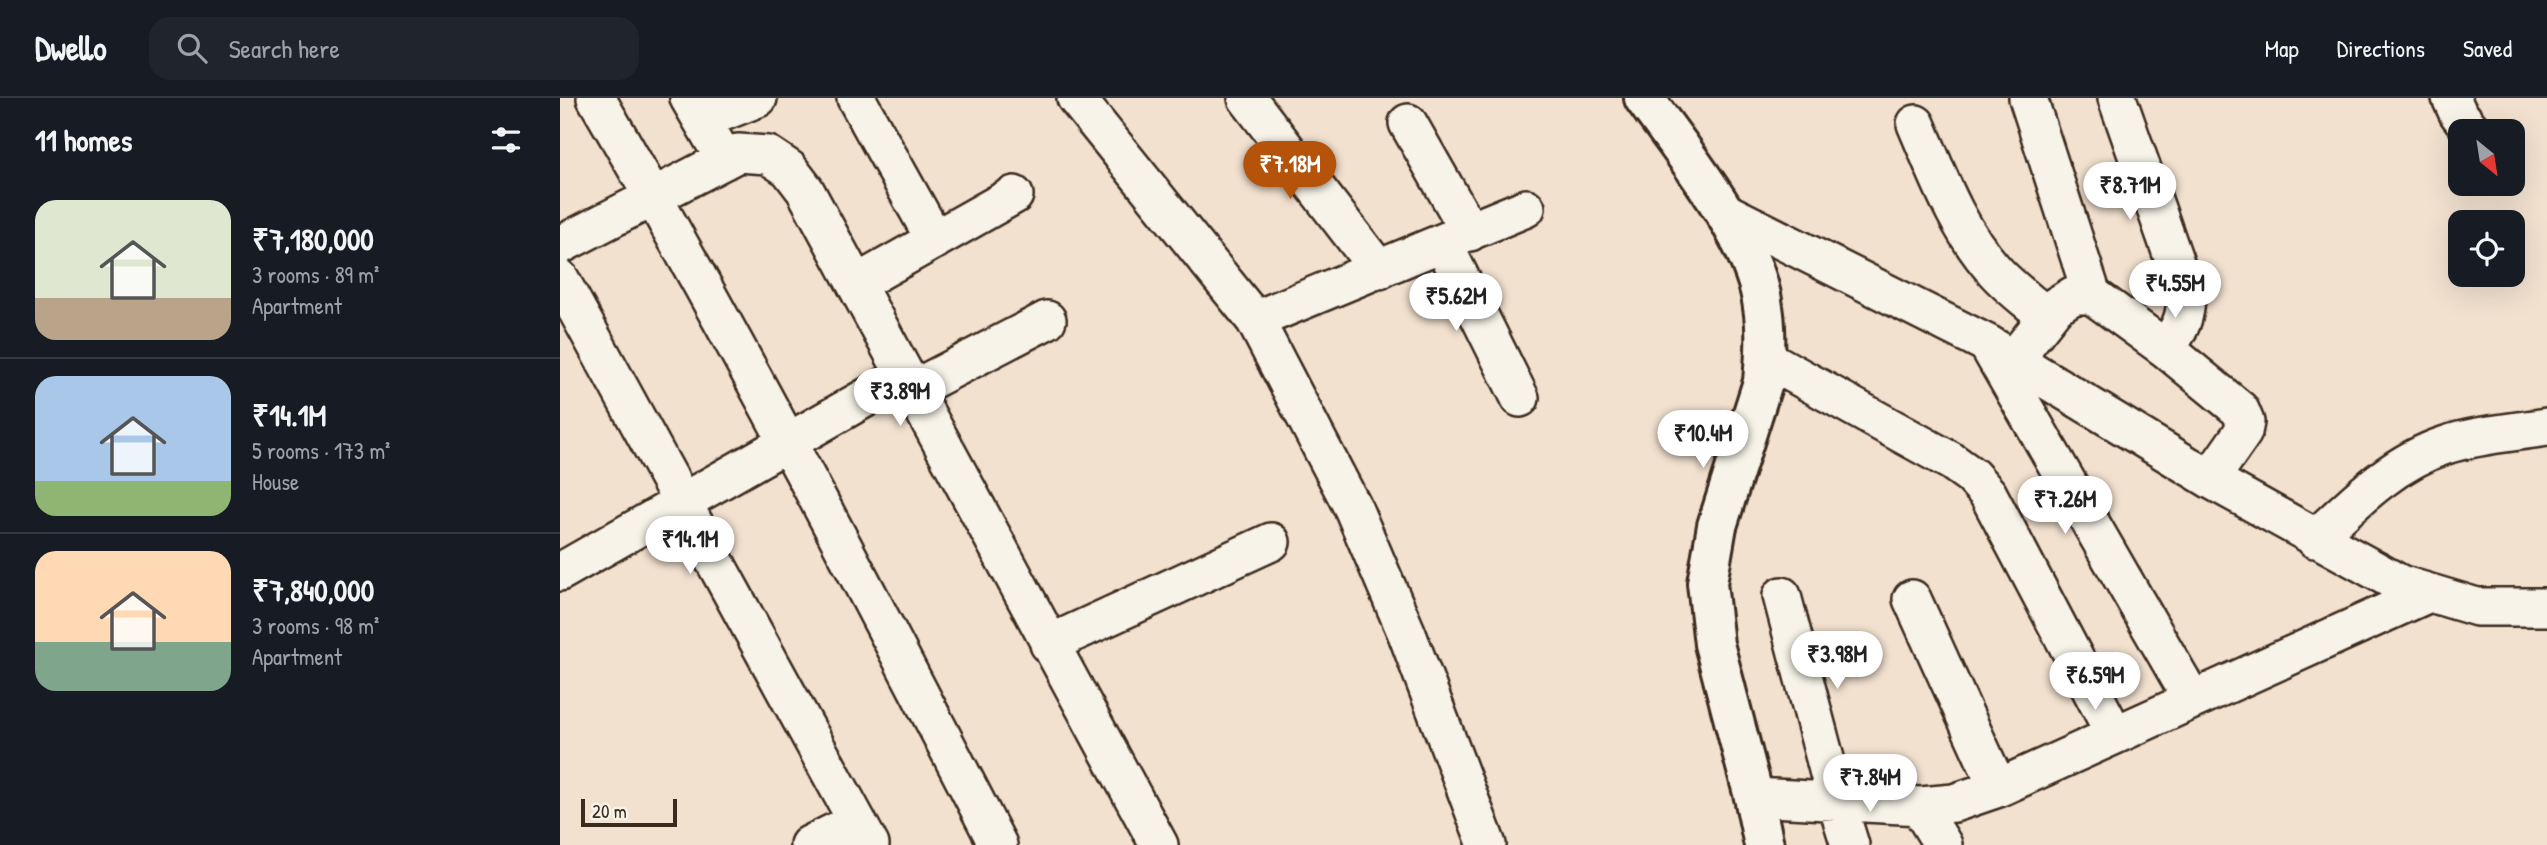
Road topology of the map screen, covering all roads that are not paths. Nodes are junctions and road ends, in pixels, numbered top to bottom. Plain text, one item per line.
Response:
1 (596, 98) edge
2 (758, 98) edge
3 (856, 98) edge
4 (1076, 98) edge
5 (1247, 98) edge
6 (2028, 98) edge
7 (2117, 98) edge
8 (2451, 98) edge
9 (1654, 104) edge
10 (695, 109) edge
11 (2463, 119) edge
12 (1408, 123) dead end
13 (1916, 124) dead end
14 (725, 160) junction
15 (1014, 195) dead end
16 (653, 197) junction
17 (1526, 208) dead end
18 (1725, 212) junction
19 (1456, 237) junction
20 (935, 240) junction
21 (560, 245) edge
22 (1379, 270) junction
23 (560, 279) edge
24 (856, 284) junction
25 (2092, 295) junction
26 (2047, 317) junction
27 (1047, 320) dead end
28 (1255, 320) junction
29 (2166, 349) junction
30 (2001, 351) junction
31 (1765, 358) junction
32 (908, 383) junction
33 (1520, 398) dead end
34 (2547, 427) edge
35 (789, 442) junction
36 (2210, 479) junction
37 (683, 502) junction
38 (2315, 539) junction
39 (1270, 542) dead end
40 (560, 572) edge
41 (2429, 593) junction
42 (1782, 596) dead end
43 (1912, 599) dead end
44 (2547, 607) edge
45 (1049, 644) junction
46 (2192, 699) junction
47 (2115, 735) junction
48 (1998, 788) junction
49 (1754, 797) junction
50 (1836, 800) junction
51 (1919, 806) junction
52 (864, 833) edge
53 (809, 845) edge
54 (998, 845) edge
55 (1159, 845) edge
56 (1487, 845) edge
57 (1764, 845) edge
58 (1850, 845) edge
59 (1943, 845) edge

1 - 16 street
2 - 10 street
3 - 20 street
4 - 28 street
5 - 22 street
6 - 25 street
7 - 29 street
8 - 11 street
9 - 18 street
10 - 14 street
12 - 19 street
13 - 26 street
14 - 16 street
14 - 24 street
15 - 20 street
16 - 21 street
16 - 35 street
17 - 19 street
18 - 30 street
18 - 31 street
19 - 22 street
19 - 33 street
20 - 24 street
22 - 28 street
23 - 37 street
24 - 32 street
25 - 26 street
25 - 29 street
26 - 30 street
27 - 32 street
28 - 56 street
29 - 36 street
30 - 36 street
30 - 46 street
31 - 47 street
31 - 49 street
32 - 35 street
32 - 45 street
34 - 38 street
35 - 37 street
35 - 54 street
36 - 38 street
37 - 40 street
37 - 52 street
38 - 41 street
39 - 45 street
41 - 44 street
41 - 46 street
42 - 50 street
43 - 48 street
45 - 55 street
46 - 47 street
47 - 48 street
48 - 51 street
49 - 50 street
49 - 57 street
50 - 51 street
50 - 58 street
51 - 59 street
52 - 53 street

